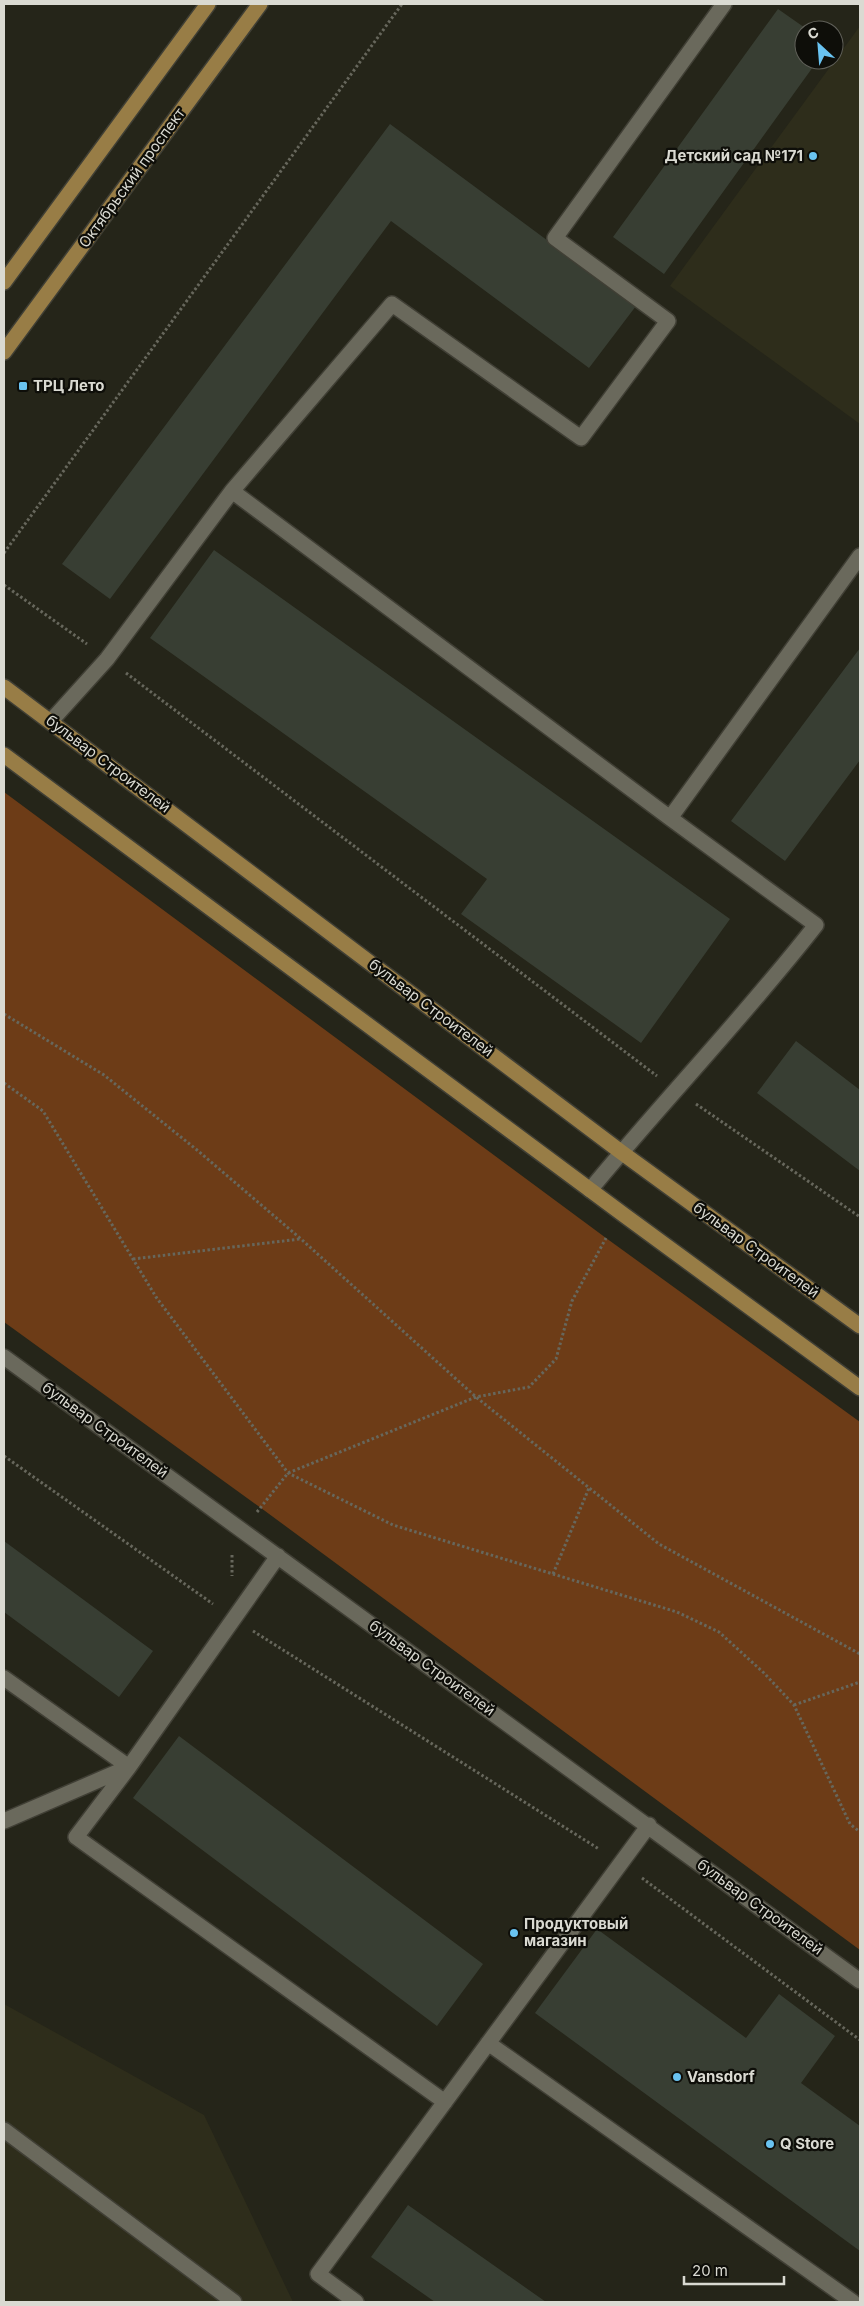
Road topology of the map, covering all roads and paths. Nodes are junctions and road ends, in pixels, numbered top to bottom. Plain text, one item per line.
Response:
1 (208, 4) edge
2 (260, 4) edge
3 (402, 4) edge
4 (724, 4) edge
5 (4, 282) edge
6 (4, 352) edge
7 (232, 491) junction
8 (4, 553) edge
9 (860, 556) edge
10 (4, 585) edge
11 (108, 659) junction
12 (4, 687) edge
13 (51, 721) junction
14 (4, 755) edge
15 (670, 818) junction
16 (4, 1014) edge
17 (4, 1083) edge
18 (675, 1089) junction
19 (622, 1152) junction
20 (590, 1190) junction
21 (860, 1217) edge
22 (606, 1238) dead end
23 (301, 1239) junction
24 (132, 1259) junction
25 (860, 1326) edge
26 (4, 1357) edge
27 (860, 1388) edge
28 (476, 1397) junction
29 (4, 1456) edge
30 (288, 1473) junction
31 (589, 1488) junction
32 (261, 1508) dead end
33 (278, 1556) junction
34 (553, 1574) junction
35 (234, 1619) junction
36 (860, 1654) edge
37 (4, 1678) edge
38 (860, 1682) edge
39 (794, 1705) junction
40 (129, 1767) junction
41 (4, 1820) edge
42 (648, 1825) junction
43 (860, 1832) edge
44 (621, 1863) junction
45 (860, 1980) edge
46 (860, 2040) edge
47 (488, 2042) junction
48 (445, 2102) junction
49 (4, 2130) edge
50 (234, 2302) edge
51 (356, 2302) edge
52 (853, 2302) edge

1 - 5 main road
2 - 6 main road, Октябрьский проспект
3 - 8 path
4 - 7 street
7 - 11 street
7 - 15 street
9 - 15 street
10 - 11 path
11 - 13 street
11 - 18 path
12 - 13 main road, бульвар Строителей
13 - 19 main road, бульвар Строителей
14 - 20 main road
15 - 18 street
16 - 23 path
17 - 24 path
18 - 19 street
18 - 21 path
19 - 20 street
19 - 25 main road, бульвар Строителей
20 - 27 main road
22 - 28 path
23 - 24 path
23 - 28 path
24 - 30 path
26 - 33 street, бульвар Строителей
28 - 30 path
28 - 31 path
29 - 35 path
30 - 32 path
30 - 34 path
31 - 34 path
31 - 36 path
33 - 35 street
33 - 42 street, бульвар Строителей
34 - 39 path
35 - 40 street
35 - 44 path
37 - 40 street
38 - 39 path
39 - 43 path
40 - 41 street
40 - 48 street
42 - 44 street
42 - 45 street, бульвар Строителей
44 - 46 path
44 - 47 street
47 - 48 street
47 - 52 street
48 - 51 street
49 - 50 street

